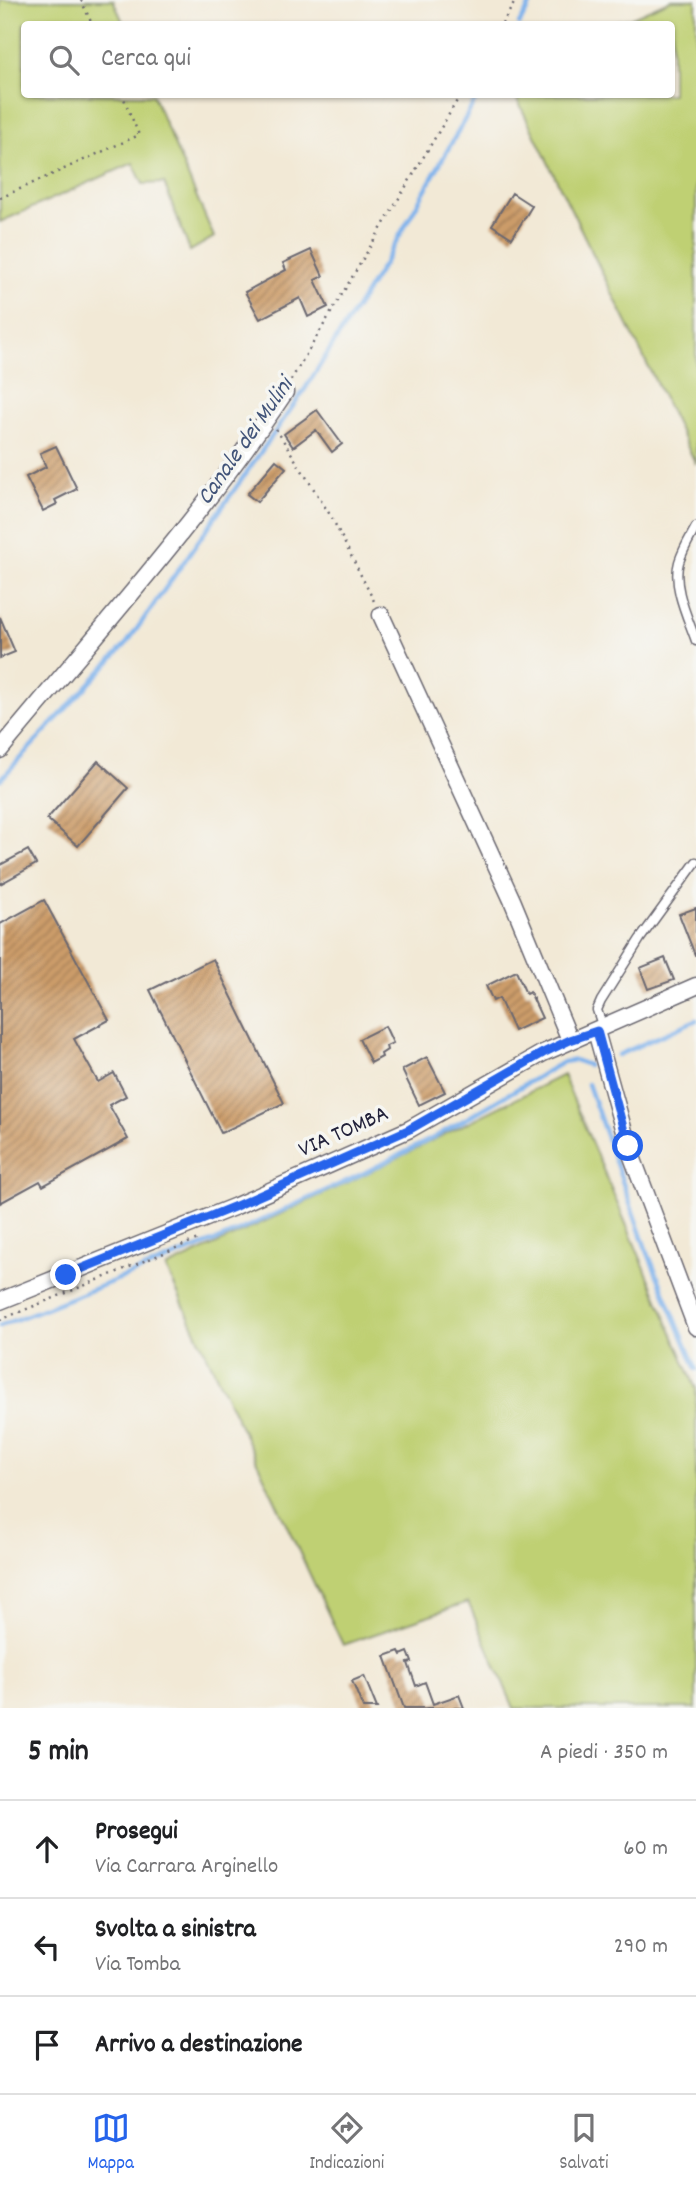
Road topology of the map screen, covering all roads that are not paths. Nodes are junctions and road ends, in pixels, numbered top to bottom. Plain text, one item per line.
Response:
1 (285, 391) road end
2 (696, 527) edge
3 (381, 615) road end
4 (696, 641) edge
5 (0, 750) edge
6 (696, 862) edge
7 (696, 986) edge
8 (600, 1029) junction
9 (570, 1040) junction
10 (0, 1301) edge
11 (696, 1327) edge

1 - 5 street
2 - 4 lane
3 - 9 street
6 - 8 lane
7 - 8 street, VIA TOMBA
8 - 9 street, VIA TOMBA
8 - 11 street
9 - 10 street, VIA TOMBA

